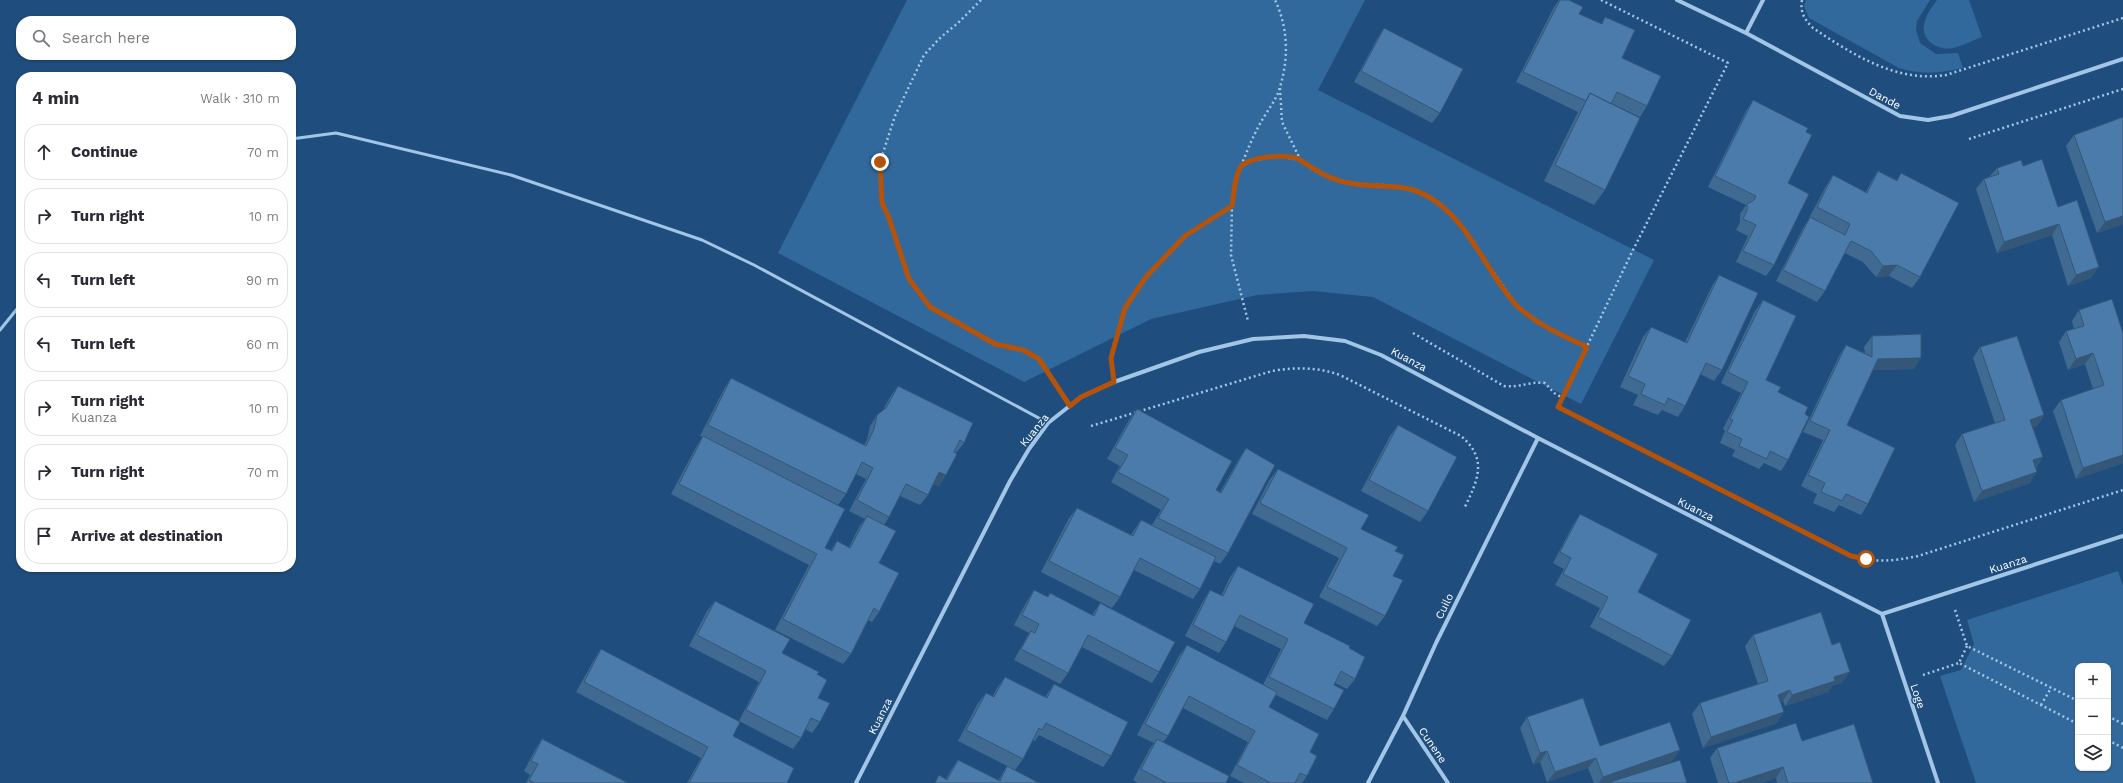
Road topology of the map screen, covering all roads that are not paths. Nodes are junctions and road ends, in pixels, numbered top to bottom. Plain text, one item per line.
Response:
1 (1677, 0) edge
2 (1763, 0) edge
3 (1746, 33) junction
4 (2123, 59) edge
5 (296, 138) edge
6 (16, 310) edge
7 (0, 330) edge
8 (1048, 423) junction
9 (1538, 438) junction
10 (2123, 536) edge
11 (1882, 614) junction
12 (1403, 716) junction
13 (856, 783) edge
14 (1368, 783) edge
15 (1448, 783) edge
16 (1938, 783) edge

1 - 3 street, Dande
2 - 3 street
3 - 4 street, Dande
5 - 8 lane
6 - 7 lane
8 - 9 street, Kuanza
8 - 13 street, Kuanza
9 - 11 street, Kuanza
9 - 12 street, Cuilo
10 - 11 street, Kuanza
11 - 16 street, Loge
12 - 14 street, Cuilo
12 - 15 street, Cunene

